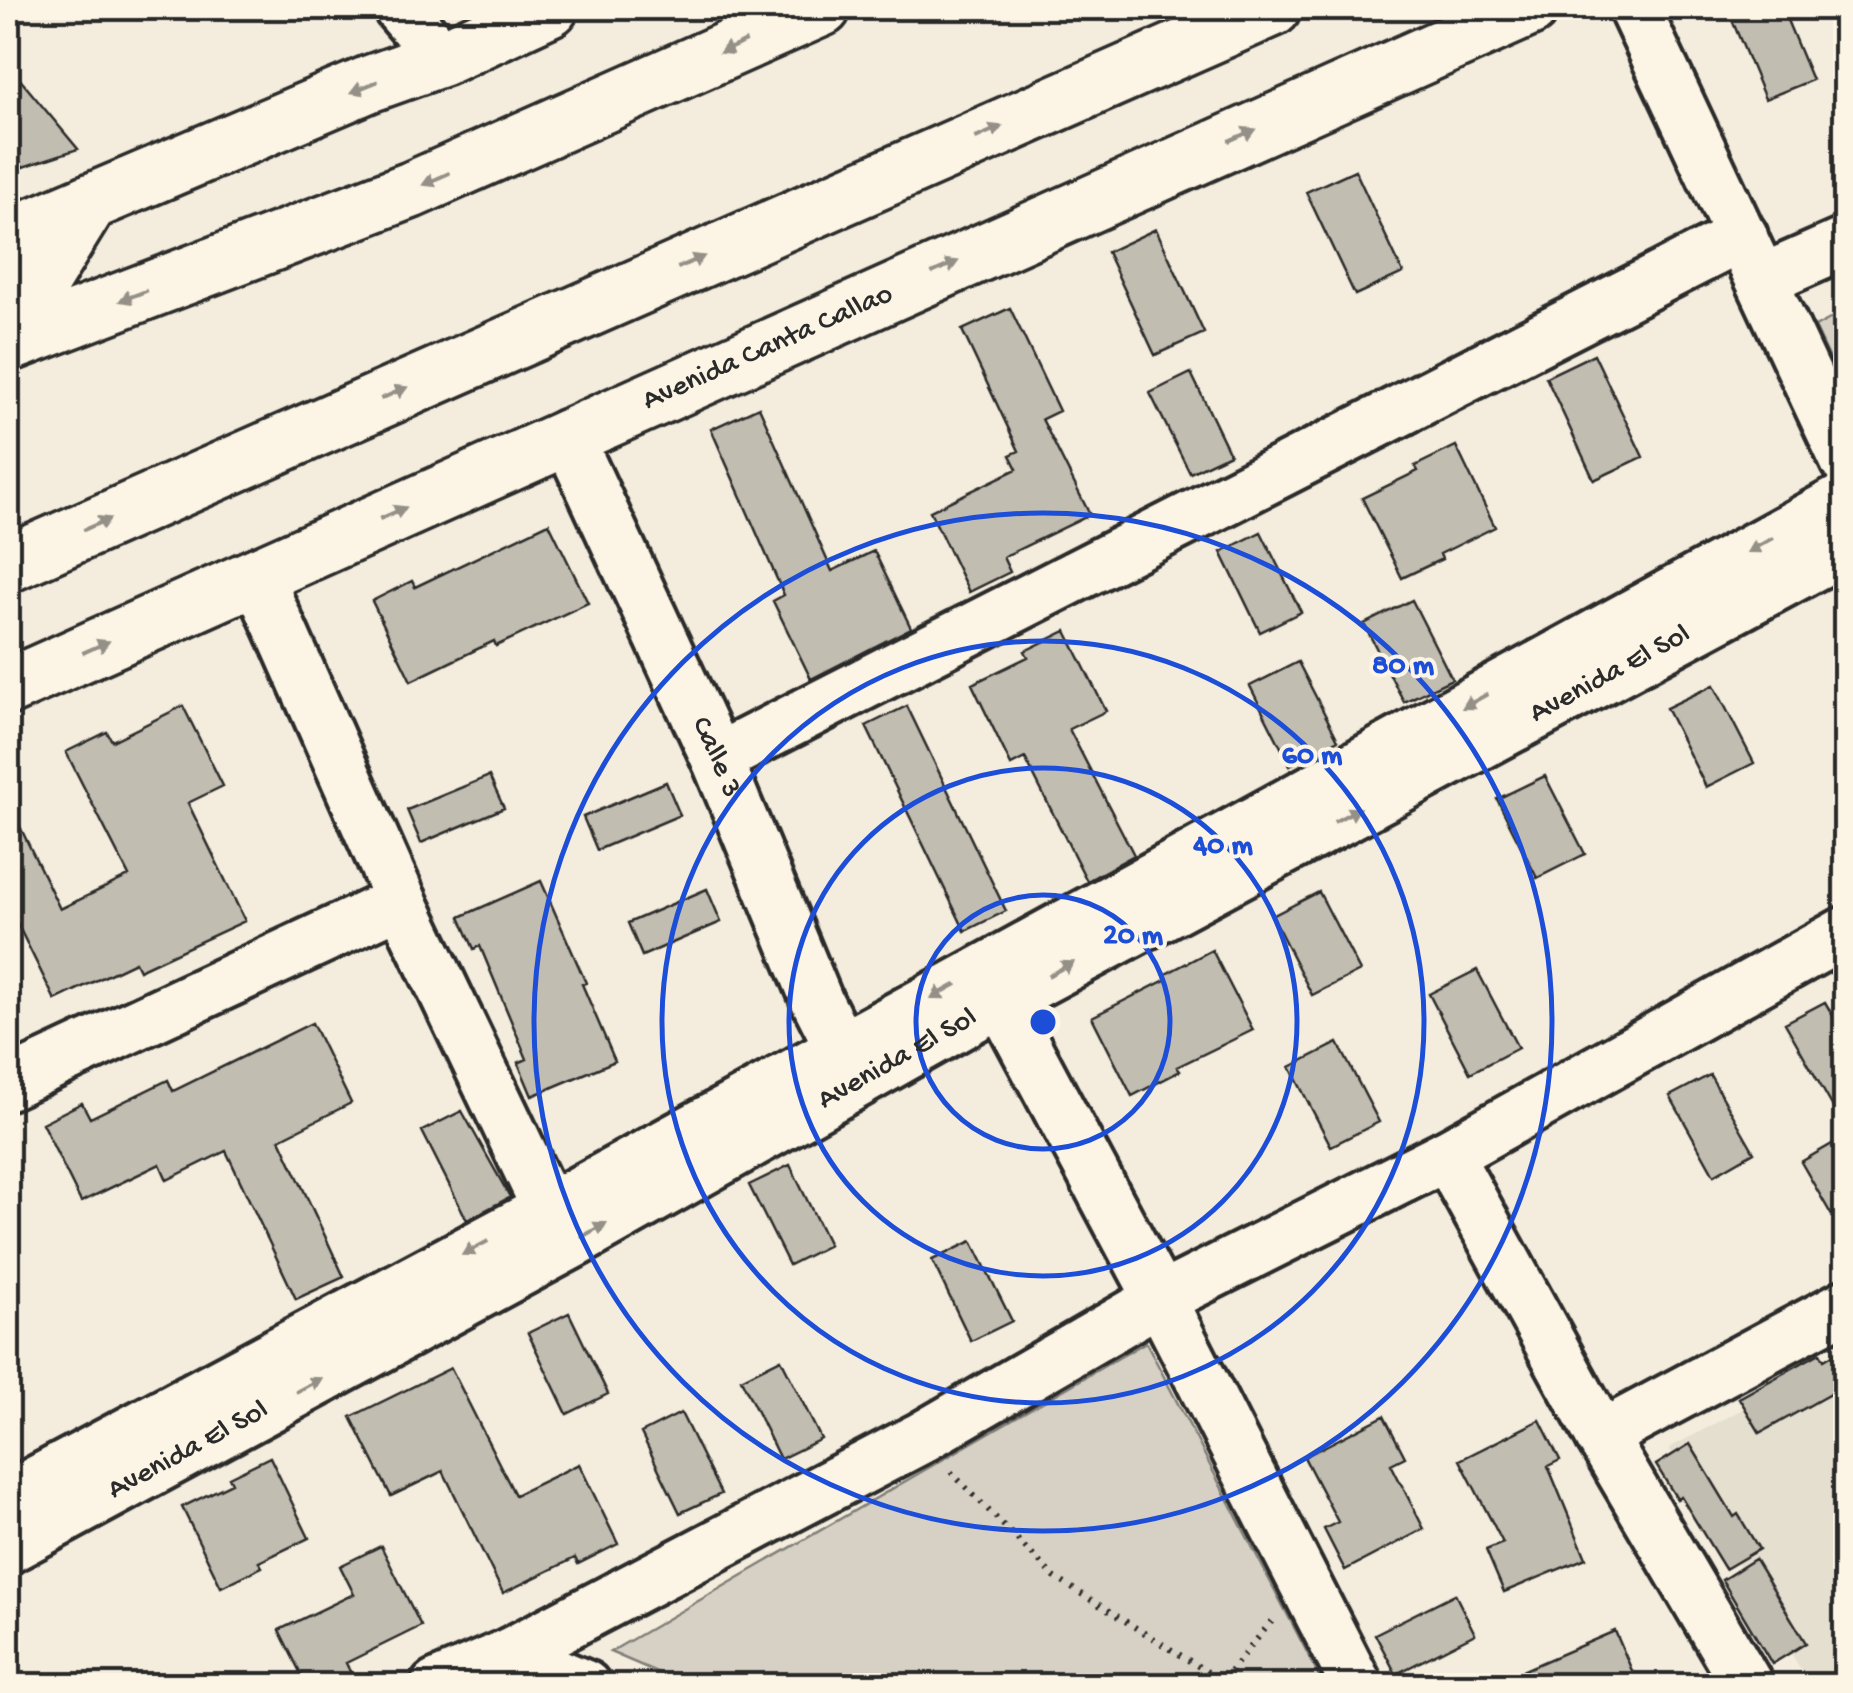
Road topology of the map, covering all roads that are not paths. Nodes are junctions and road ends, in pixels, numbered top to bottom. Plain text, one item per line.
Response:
1 (399, 8) edge
2 (550, 8) edge
3 (822, 8) edge
4 (1273, 8) edge
5 (1530, 8) edge
6 (1634, 8) edge
7 (442, 58) junction
8 (90, 202) junction
9 (8, 237) edge
10 (1846, 243) edge
11 (1752, 258) junction
12 (8, 335) edge
13 (8, 344) edge
14 (567, 435) junction
15 (1846, 461) edge
16 (1846, 498) edge
17 (1846, 548) edge
18 (8, 564) edge
19 (256, 574) junction
20 (8, 687) edge
21 (717, 759) junction
22 (402, 901) junction
23 (1846, 932) edge
24 (1001, 1002) junction
25 (850, 1063) junction
26 (8, 1084) edge
27 (1446, 1155) junction
28 (548, 1208) junction
29 (1160, 1299) junction
30 (1846, 1305) edge
31 (1601, 1436) junction
32 (8, 1497) edge
33 (8, 1548) edge
34 (509, 1654) junction
35 (436, 1686) edge
36 (585, 1686) edge
37 (1357, 1686) edge
38 (1748, 1686) edge

1 - 7 street
2 - 7 main road
3 -> 13 main road
18 -> 4 main road
14 -> 5 main road, Avenida Canta Callao
6 - 11 street
7 -> 8 main road
8 - 9 main road
8 - 12 main road
10 - 11 street
11 - 15 street
11 - 21 street
19 -> 14 main road, Avenida Canta Callao
14 - 21 street, Calle 3
16 -> 25 street, Avenida El Sol
24 -> 17 street, Avenida El Sol
20 -> 19 main road, Avenida Canta Callao
19 - 22 street
21 - 25 street, Calle 3
22 - 26 street
22 - 28 street
23 - 27 street
24 - 25 street, Avenida El Sol
24 - 29 street
25 - 28 street, Avenida El Sol
33 -> 25 street, Avenida El Sol
27 - 29 street
27 - 31 street
28 -> 32 street, Avenida El Sol
29 - 34 street
29 - 37 street
30 - 31 street
31 - 38 street
34 - 35 street
34 - 36 street

